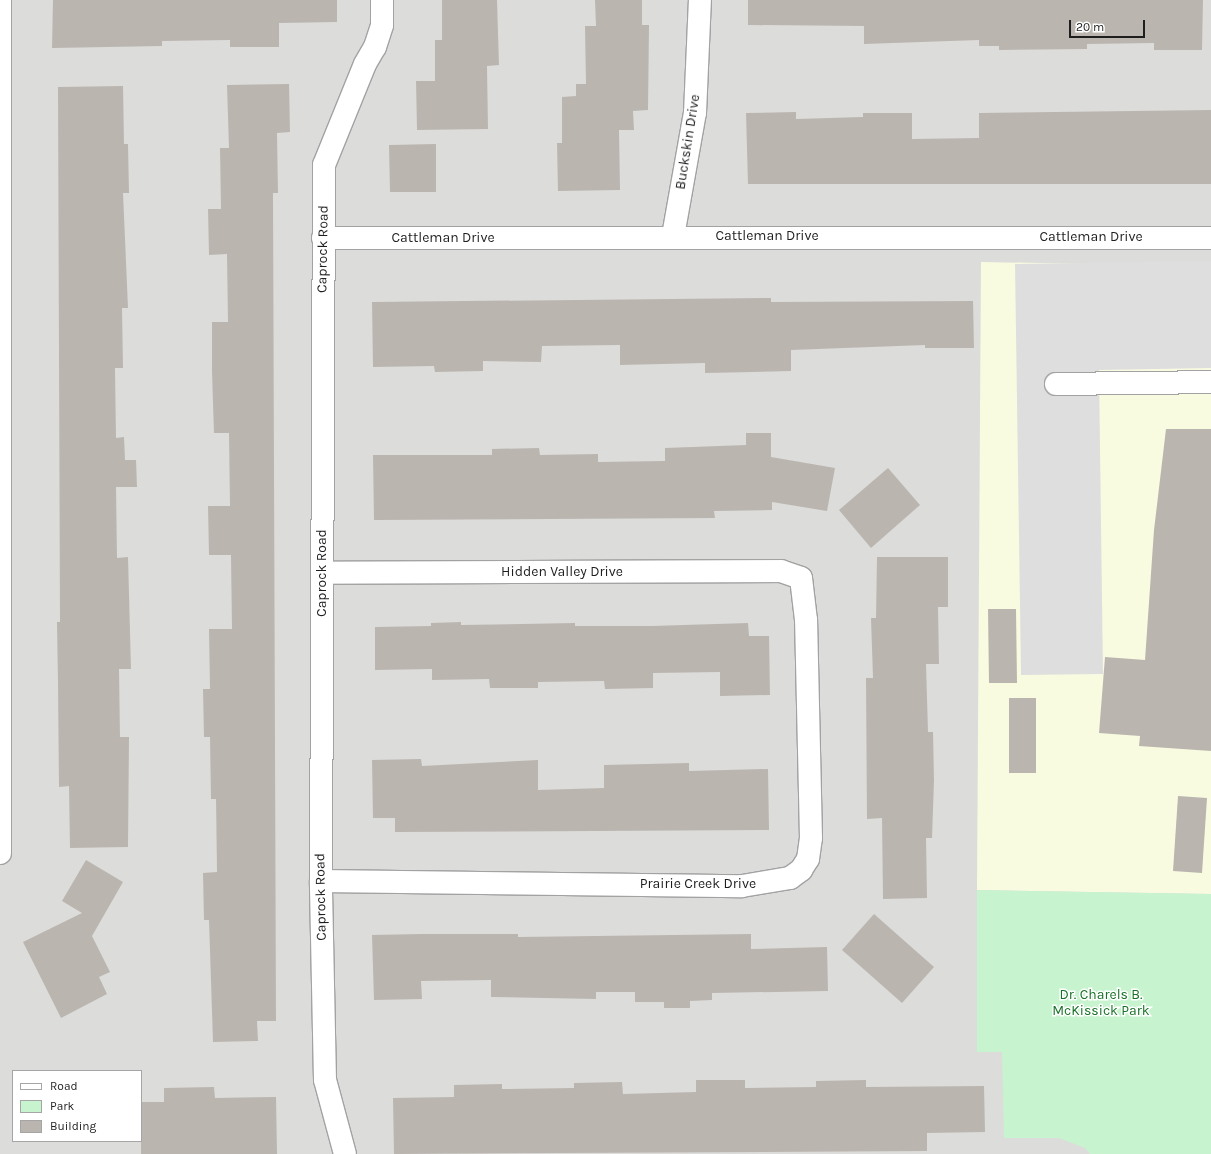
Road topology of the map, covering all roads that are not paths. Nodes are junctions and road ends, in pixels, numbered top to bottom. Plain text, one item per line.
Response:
1 (0, 0) edge
2 (382, 0) edge
3 (700, 0) edge
4 (673, 236) junction
5 (323, 238) junction
6 (1211, 238) edge
7 (1211, 382) edge
8 (1056, 384) dead end
9 (322, 573) junction
10 (801, 578) joint
11 (0, 853) edge
12 (321, 882) junction
13 (345, 1154) edge

1 - 11 street
2 - 5 street, Caprock Road
3 - 4 street, Buckskin Drive
4 - 5 street, Cattleman Drive
4 - 6 street, Cattleman Drive
5 - 9 street, Caprock Road
7 - 8 street
9 - 10 street, Hidden Valley Drive
9 - 12 street, Caprock Road
10 - 12 street, Prairie Creek Drive
12 - 13 street, Caprock Road

